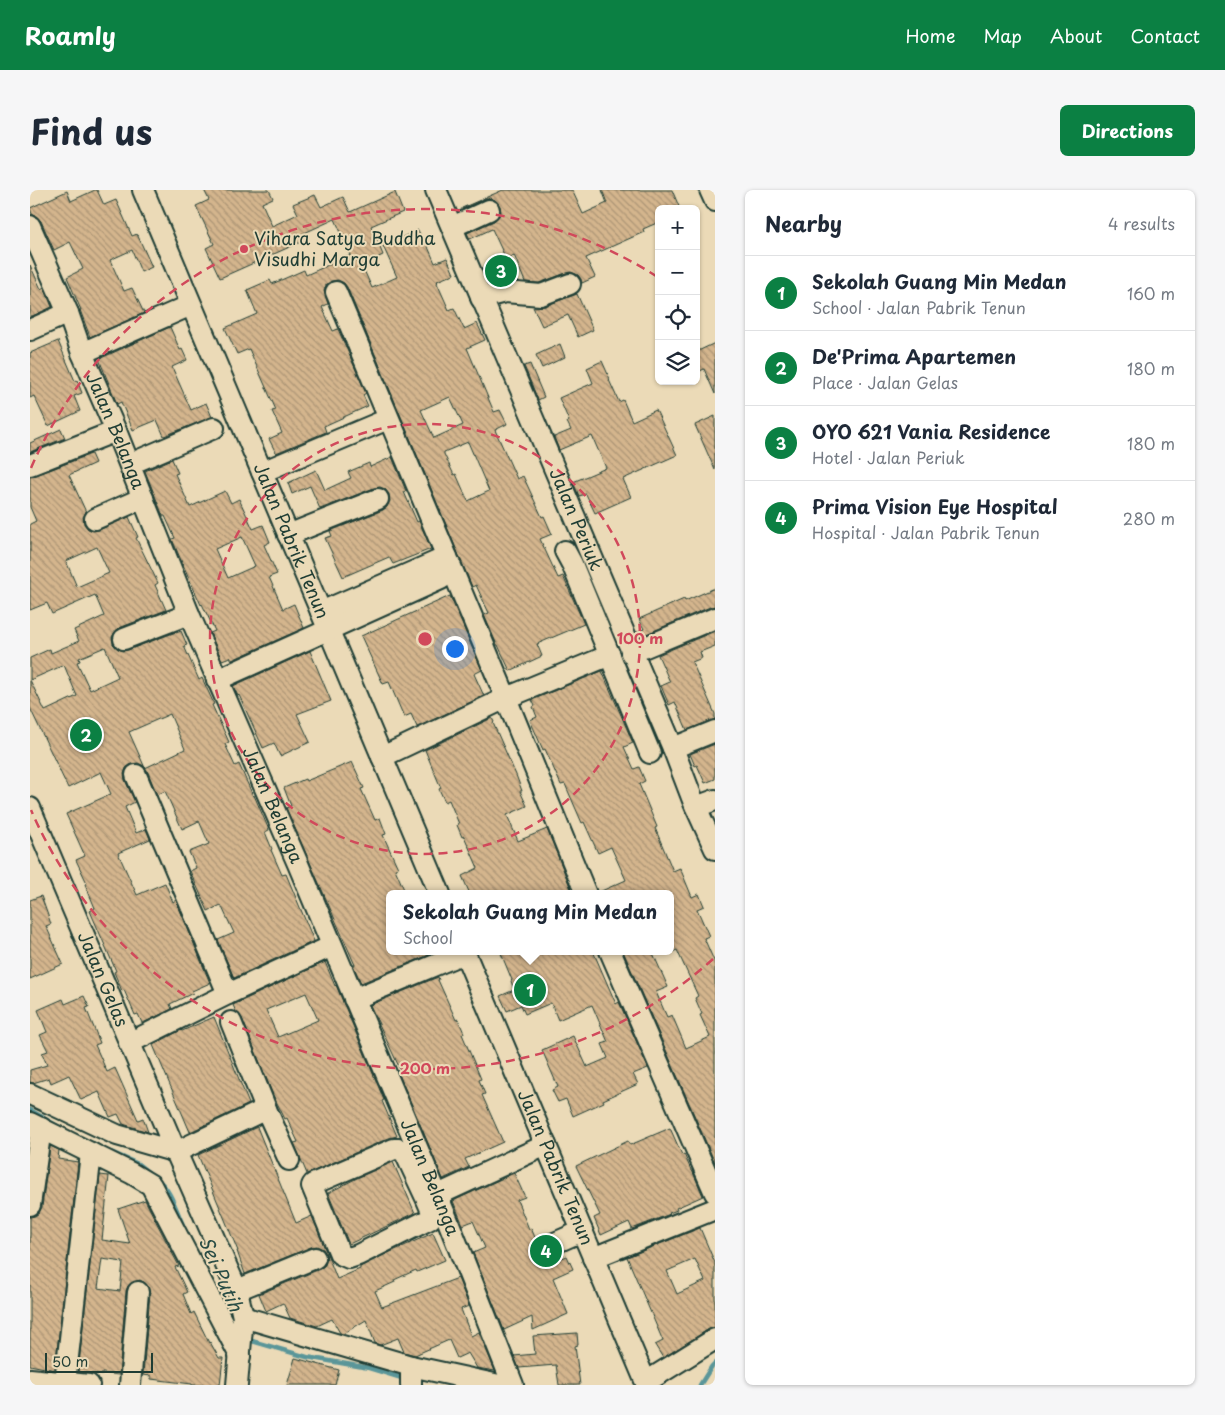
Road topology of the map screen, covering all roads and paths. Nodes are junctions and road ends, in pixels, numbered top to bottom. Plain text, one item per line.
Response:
1 (143, 190) edge
2 (436, 190) edge
3 (710, 190) edge
4 (715, 201) edge
5 (489, 210) dead end
6 (30, 226) edge
7 (452, 227) junction
8 (570, 284) dead end
9 (336, 292) dead end
10 (481, 298) junction
11 (191, 304) junction
12 (68, 313) junction
13 (30, 330) edge
14 (82, 353) junction
15 (388, 419) junction
16 (214, 428) dead end
17 (116, 431) junction
18 (130, 464) junction
19 (30, 465) edge
20 (262, 472) junction
21 (143, 498) junction
22 (378, 499) dead end
23 (95, 518) dead end
24 (288, 535) junction
25 (565, 551) dead end
26 (447, 557) junction
27 (440, 579) dead end
28 (188, 614) junction
29 (715, 618) edge
30 (324, 620) junction
31 (124, 639) dead end
32 (631, 653) junction
33 (610, 655) junction
34 (217, 680) junction
35 (506, 698) junction
36 (715, 731) edge
37 (673, 748) junction
38 (650, 753) dead end
39 (382, 756) junction
40 (136, 775) dead end
41 (715, 800) edge
42 (696, 807) junction
43 (30, 808) edge
44 (714, 842) edge
45 (438, 890) edge
46 (584, 890) edge
47 (332, 946) junction
48 (457, 955) edge
49 (465, 955) edge
50 (612, 955) edge
51 (228, 994) junction
52 (354, 998) junction
53 (231, 1022) dead end
54 (130, 1043) junction
55 (30, 1094) edge
56 (266, 1109) junction
57 (36, 1125) edge
58 (546, 1145) junction
59 (176, 1152) junction
60 (91, 1153) junction
61 (289, 1160) dead end
62 (715, 1193) edge
63 (432, 1197) junction
64 (30, 1205) edge
65 (715, 1209) edge
66 (582, 1231) junction
67 (548, 1246) dead end
68 (315, 1258) dead end
69 (593, 1258) junction
70 (237, 1290) junction
71 (138, 1292) dead end
72 (242, 1336) junction
73 (715, 1339) edge
74 (411, 1375) edge
75 (37, 1382) edge
76 (65, 1383) junction
77 (646, 1383) edge
78 (89, 1385) edge
79 (130, 1385) edge
80 (237, 1385) edge
81 (500, 1385) edge
82 (513, 1385) edge

1 - 11 street, Jalan Pabrik Tenun
2 - 7 street, Jalan Periuk
3 - 4 street
5 - 7 street
6 - 12 street, Jalan Belanga
7 - 10 street, Jalan Periuk
8 - 10 street
9 - 15 street
10 - 32 street, Jalan Periuk
11 - 14 street
11 - 20 street, Jalan Pabrik Tenun
12 - 13 street
12 - 14 street, Jalan Belanga
14 - 17 street, Jalan Belanga
15 - 20 street
15 - 26 street
16 - 18 street
17 - 18 street, Jalan Belanga
17 - 19 street
18 - 21 street, Jalan Belanga
20 - 24 street, Jalan Pabrik Tenun
21 - 23 street
21 - 28 street, Jalan Belanga
22 - 24 street
24 - 30 street, Jalan Pabrik Tenun
25 - 33 street
26 - 30 street
26 - 35 street
27 - 30 street
28 - 31 street
28 - 34 street, Jalan Belanga
29 - 32 street
30 - 34 street
30 - 39 street, Jalan Pabrik Tenun
32 - 37 street, Jalan Periuk
33 - 35 street
33 - 38 street
34 - 47 street, Jalan Belanga
35 - 39 street
35 - 46 street
36 - 37 street
37 - 42 street, Jalan Periuk
39 - 45 street, Jalan Pabrik Tenun
40 - 51 street
41 - 42 street
42 - 44 street, Jalan Periuk
43 - 54 street, Jalan Gelas
47 - 51 street
47 - 52 street, Jalan Belanga
48 - 52 street
49 - 58 street, Jalan Pabrik Tenun
50 - 62 street
51 - 54 street
52 - 63 street, Jalan Belanga
53 - 56 street
54 - 59 street, Jalan Gelas
55 - 59 street
56 - 59 street
56 - 61 street
57 - 60 street
57 - 64 street
58 - 63 street
58 - 66 street, Jalan Pabrik Tenun
59 - 70 street, Jalan Gelas
60 - 72 street
60 - 76 street
63 - 63 street
63 - 82 street, Jalan Belanga
65 - 69 street
66 - 67 street
66 - 69 street, Jalan Pabrik Tenun
68 - 70 street
69 - 77 street, Jalan Pabrik Tenun
70 - 72 street, Jalan Gelas
71 - 79 street
72 - 74 street
72 - 80 street, Jalan Gelas
73 - 77 street
74 - 81 street
75 - 76 street
76 - 78 street

